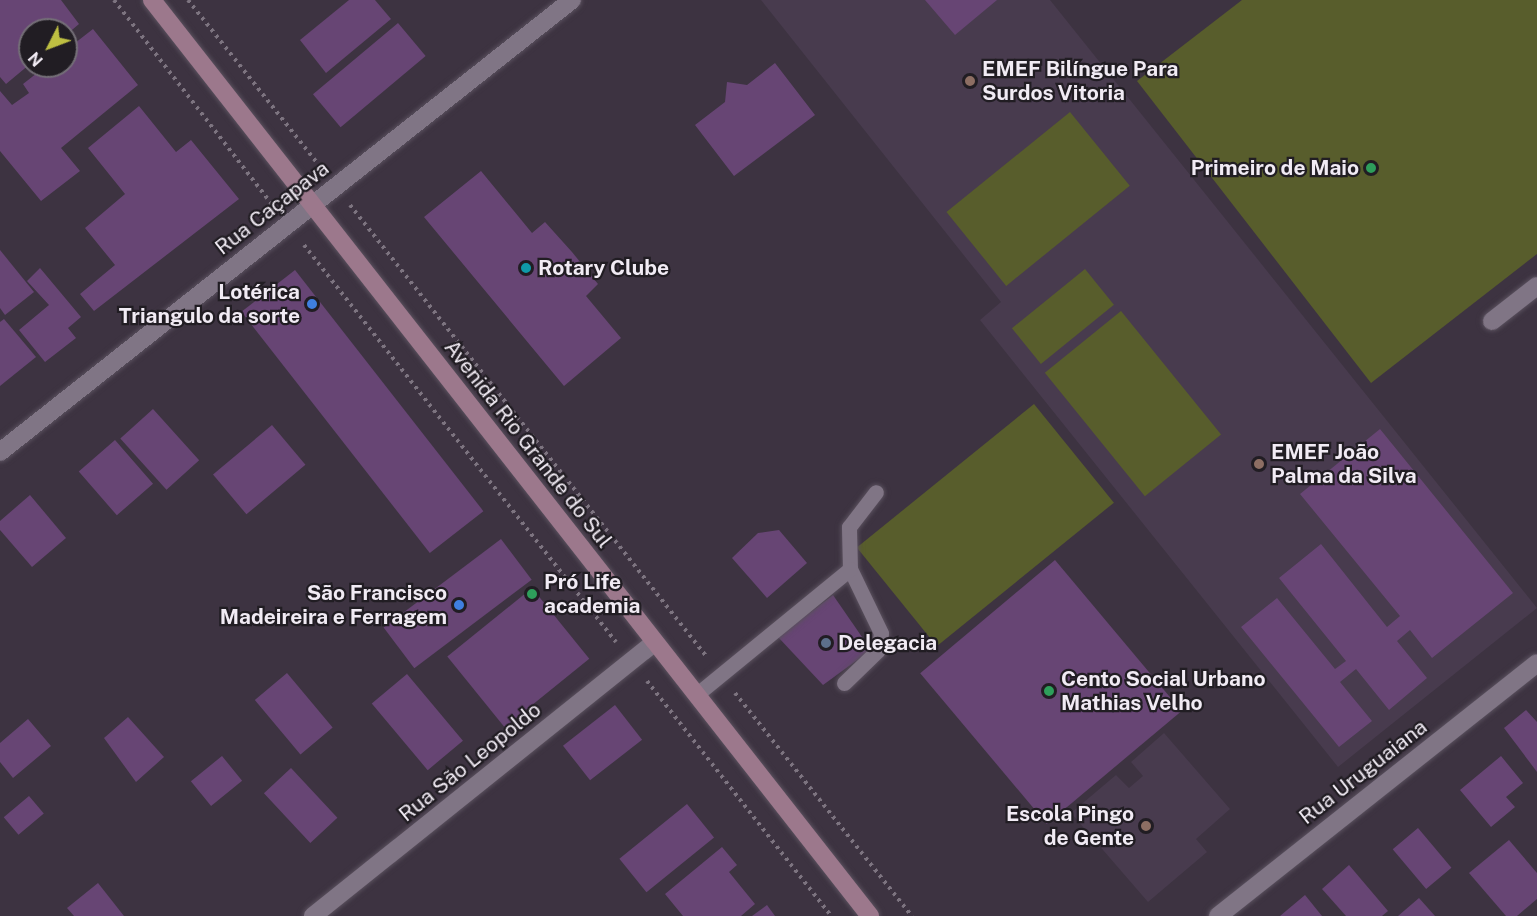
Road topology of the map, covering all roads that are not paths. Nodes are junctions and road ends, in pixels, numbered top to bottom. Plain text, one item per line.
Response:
1 (152, 0) edge
2 (572, 0) edge
3 (313, 205) junction
4 (1537, 286) edge
5 (1492, 321) dead end
6 (0, 452) edge
7 (876, 492) dead end
8 (850, 569) junction
9 (655, 642) junction
10 (1537, 663) edge
11 (844, 683) dead end
12 (696, 695) junction
13 (313, 916) edge
14 (870, 916) edge
15 (1218, 916) edge

1 - 3 main road, Avenida Rio Grande do Sul
2 - 3 street, Rua Caçapava
3 - 6 street, Rua Caçapava
3 - 9 main road, Avenida Rio Grande do Sul
4 - 5 street
7 - 8 lane
8 - 11 lane
8 - 12 lane
9 - 12 main road, Avenida Rio Grande do Sul
9 - 13 street, Rua São Leopoldo
10 - 15 street, Rua Uruguaiana
12 - 14 main road, Avenida Rio Grande do Sul

